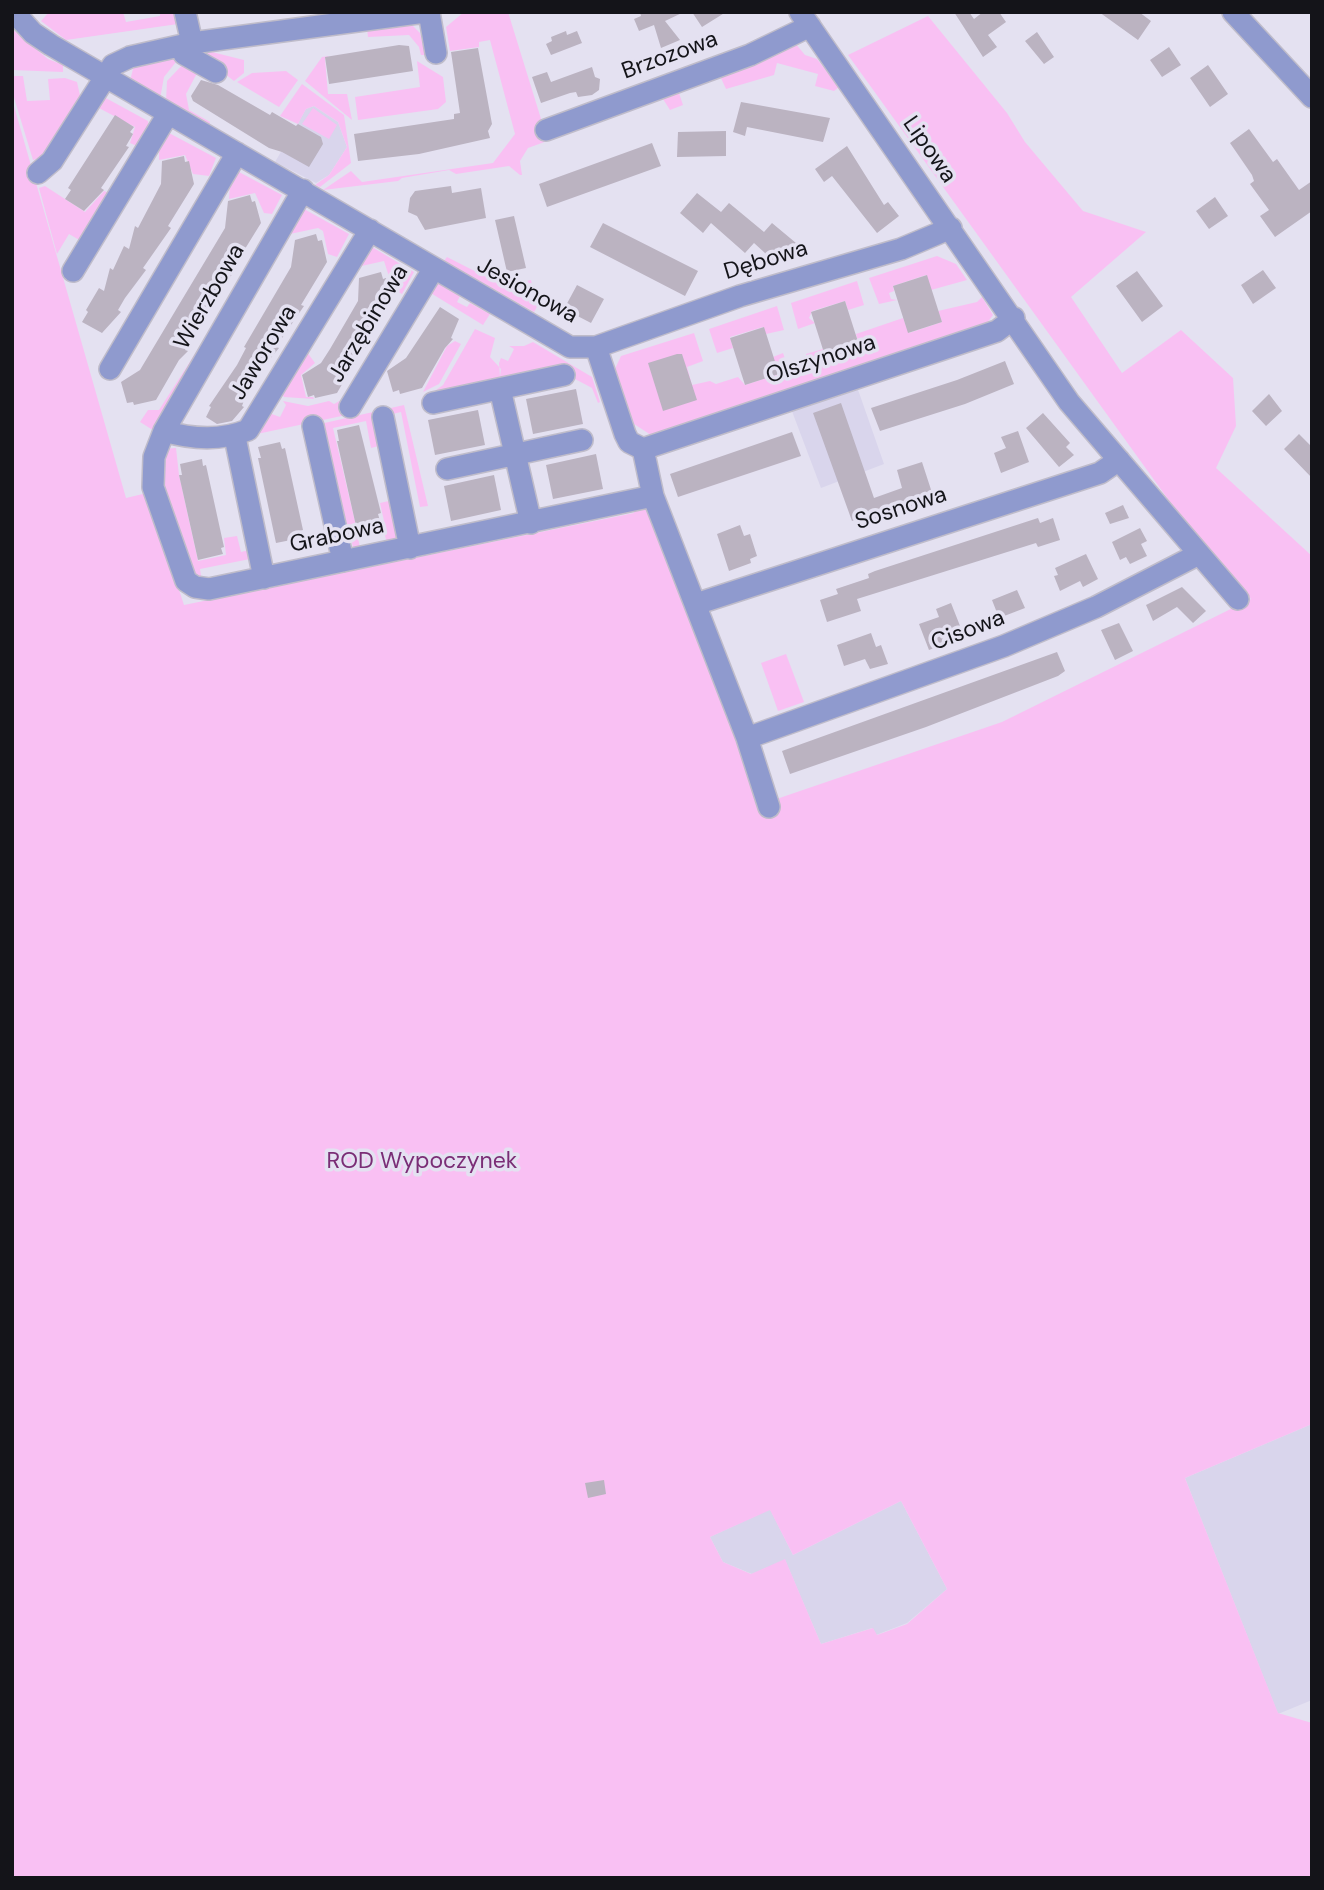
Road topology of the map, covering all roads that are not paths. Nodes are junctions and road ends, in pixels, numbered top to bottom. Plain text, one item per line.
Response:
1 (13, 12) edge
2 (427, 12) edge
3 (1233, 12) edge
4 (188, 13) edge
5 (349, 17) edge
6 (805, 19) edge
7 (187, 44) junction
8 (436, 53) dead end
9 (216, 72) dead end
10 (105, 77) junction
11 (1312, 97) edge
12 (168, 114) junction
13 (546, 130) dead end
14 (237, 153) junction
15 (38, 173) dead end
16 (303, 190) junction
17 (951, 228) junction
18 (370, 230) junction
19 (434, 268) junction
20 (73, 271) dead end
21 (1014, 318) junction
22 (596, 347) junction
23 (110, 369) dead end
24 (564, 375) dead end
25 (500, 389) junction
26 (433, 403) dead end
27 (350, 407) dead end
28 (383, 417) dead end
29 (313, 426) dead end
30 (164, 431) junction
31 (582, 440) dead end
32 (236, 442) dead end
33 (643, 449) junction
34 (515, 456) junction
35 (1119, 460) junction
36 (447, 469) dead end
37 (653, 496) junction
38 (531, 523) junction
39 (410, 548) junction
40 (1199, 554) junction
41 (343, 561) junction
42 (264, 578) junction
43 (1238, 598) dead end
44 (696, 604) junction
45 (747, 738) junction
46 (769, 807) dead end

1 - 10 street, Jesionowa
2 - 5 street
2 - 8 street
3 - 11 street
4 - 7 street
5 - 7 street
6 - 13 street, Brzozowa
6 - 17 street, Lipowa
7 - 9 street
7 - 10 street
10 - 12 street, Jesionowa
10 - 15 street
12 - 14 street, Jesionowa
12 - 20 street
14 - 16 street, Jesionowa
14 - 23 street
16 - 18 street, Jesionowa
16 - 30 street, Wierzbowa
17 - 21 street, Lipowa
17 - 22 street, Dębowa
18 - 19 street, Jesionowa
18 - 30 street, Jaworowa
19 - 22 street, Jesionowa
19 - 27 street, Jarzębinowa
21 - 33 street, Olszynowa
21 - 35 street, Lipowa
22 - 33 street, Jesionowa
24 - 25 street
25 - 26 street
25 - 34 street
28 - 39 street
29 - 41 street
30 - 42 street, Grabowa
31 - 34 street
32 - 42 street
33 - 37 street, Jesionowa
34 - 36 street
34 - 38 street
35 - 40 street, Lipowa
35 - 44 street, Sosnowa
37 - 38 street, Grabowa
37 - 44 street, Jesionowa
38 - 39 street, Grabowa
39 - 41 street, Grabowa
40 - 43 street, Lipowa
40 - 45 street, Cisowa
41 - 42 street, Grabowa
44 - 45 street, Jesionowa
45 - 46 street, Jesionowa

